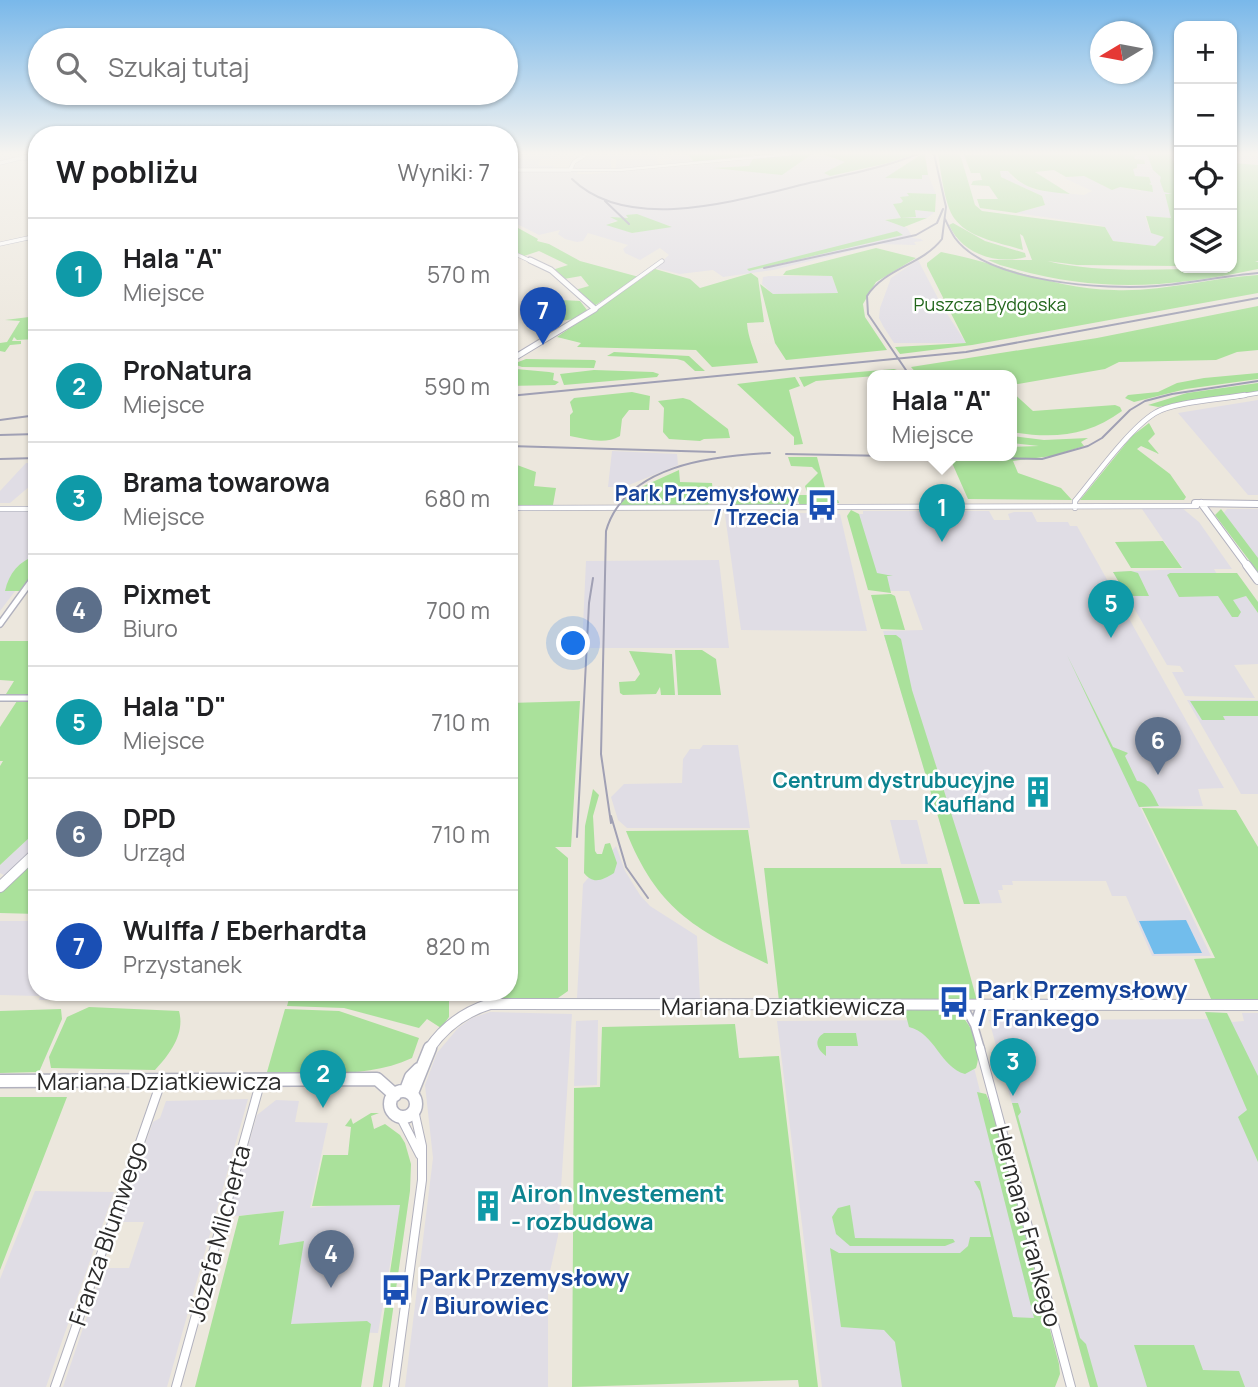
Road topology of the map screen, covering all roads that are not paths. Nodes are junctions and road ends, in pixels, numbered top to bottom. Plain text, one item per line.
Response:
1 (28, 238) edge
2 (0, 244) edge
3 (518, 255) edge
4 (662, 261) dead end
5 (595, 309) junction
6 (518, 355) edge
7 (1258, 393) edge
8 (1199, 504) junction
9 (1255, 504) edge
10 (518, 508) edge
11 (1075, 508) junction
12 (0, 509) edge
13 (28, 509) edge
14 (1258, 580) edge
15 (28, 585) edge
16 (0, 624) edge
17 (0, 698) edge
18 (28, 698) edge
19 (28, 861) edge
20 (0, 887) edge
21 (963, 1005) junction
22 (980, 1005) junction
23 (1258, 1005) edge
24 (974, 1025) junction
25 (162, 1080) junction
26 (261, 1080) junction
27 (0, 1081) edge
28 (405, 1093) junction
29 (414, 1110) junction
30 (401, 1118) junction
31 (422, 1159) junction
32 (55, 1387) edge
33 (176, 1387) edge
34 (394, 1387) edge
35 (1071, 1387) edge

1 - 2 street
3 - 5 street
4 - 5 street
5 - 6 street
7 - 11 street
8 - 9 street
8 - 11 street
8 - 14 street
10 - 11 street
12 - 13 street
15 - 16 street
17 - 18 street
19 - 20 street
21 - 22 street, Mariana Dziatkiewicza
21 - 24 street, Hermana Frankego
21 - 28 street, Mariana Dziatkiewicza
22 - 23 street, Mariana Dziatkiewicza
22 - 24 street
24 - 35 street, Hermana Frankego
25 - 26 street, Mariana Dziatkiewicza
25 - 27 street, Mariana Dziatkiewicza
25 - 32 street, Franza Blumwego
26 - 28 street, Mariana Dziatkiewicza
26 - 33 street, Józefa Milcherta
28 - 29 street
28 - 30 street
29 - 30 street
29 - 31 street
30 - 31 street
31 - 34 street

